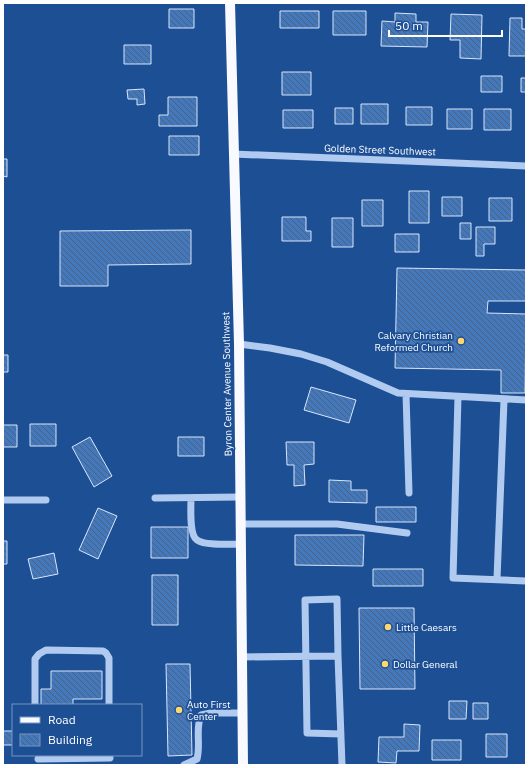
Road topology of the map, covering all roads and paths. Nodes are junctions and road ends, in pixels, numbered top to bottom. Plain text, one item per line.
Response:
1 (230, 3) edge
2 (233, 154) junction
3 (526, 166) edge
4 (239, 344) junction
5 (406, 394) junction
6 (458, 397) junction
7 (504, 400) junction
8 (526, 400) edge
9 (409, 493) dead end
10 (240, 497) junction
11 (155, 498) dead end
12 (191, 498) junction
13 (3, 500) edge
14 (46, 500) dead end
15 (241, 524) junction
16 (407, 533) dead end
17 (241, 544) junction
18 (497, 579) junction
19 (526, 581) edge
20 (338, 656) junction
21 (242, 657) junction
22 (307, 657) junction
23 (35, 704) edge
24 (109, 704) edge
25 (243, 713) junction
26 (341, 734) junction
27 (110, 759) edge
28 (39, 760) edge
29 (184, 765) edge
30 (243, 765) edge
31 (342, 765) edge

1 - 2 main road, Byron Center Avenue Southwest
2 - 3 street, Golden Street Southwest
2 - 4 main road, Byron Center Avenue Southwest
4 - 5 street
4 - 10 main road, Byron Center Avenue Southwest
5 - 6 street
5 - 9 street
6 - 7 street
6 - 18 street
7 - 8 street
7 - 18 street
10 - 12 street
10 - 15 main road, Byron Center Avenue Southwest
11 - 12 street
12 - 17 street
13 - 14 street
15 - 16 street
15 - 17 main road, Byron Center Avenue Southwest
17 - 21 main road, Byron Center Avenue Southwest
18 - 19 street
20 - 22 street
20 - 22 street
20 - 26 street
21 - 22 street
21 - 25 main road, Byron Center Avenue Southwest
22 - 26 street
23 - 24 street
25 - 29 street
25 - 30 main road, Byron Center Avenue Southwest
26 - 31 street
27 - 28 street

